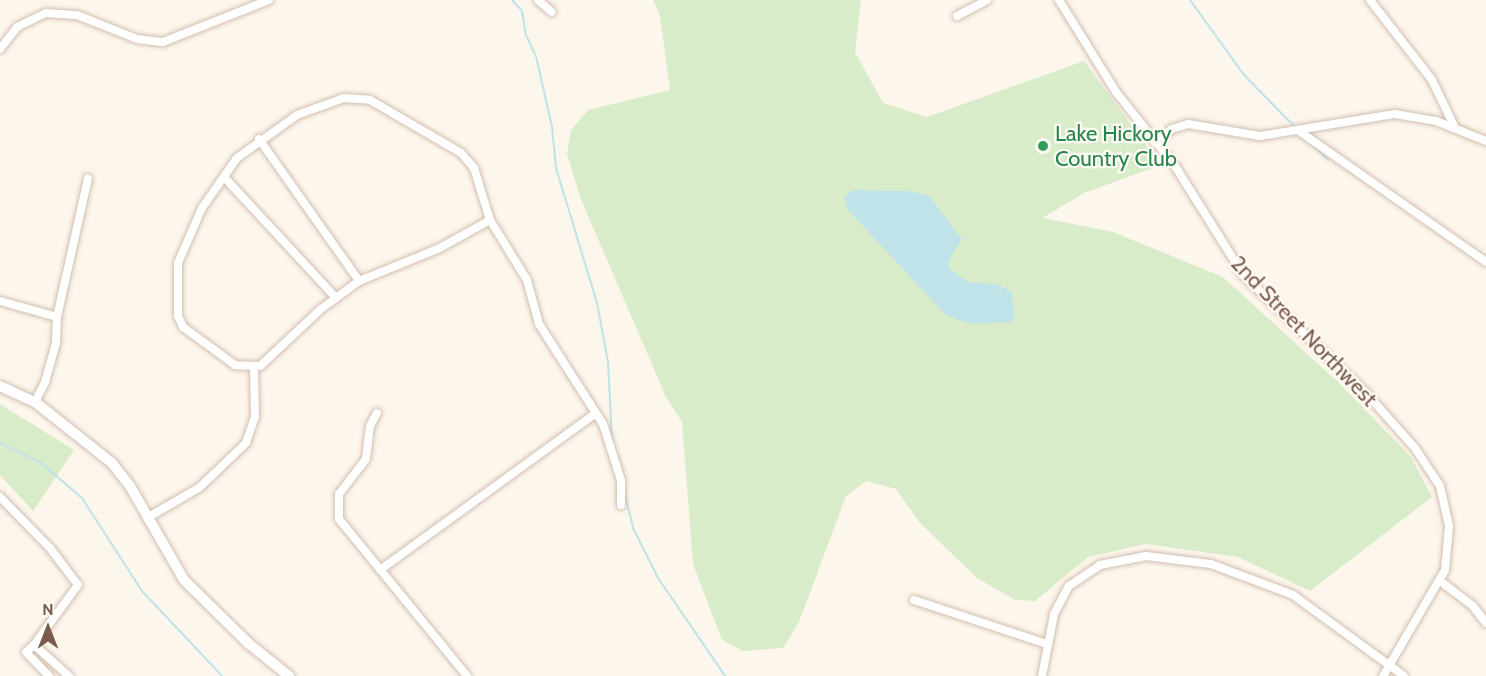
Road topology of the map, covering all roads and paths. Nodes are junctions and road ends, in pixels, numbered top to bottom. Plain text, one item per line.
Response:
1 (269, 0) edge
2 (538, 0) edge
3 (987, 0) edge
4 (1059, 0) edge
5 (1370, 0) edge
6 (552, 12) dead end
7 (957, 16) dead end
8 (0, 49) edge
9 (1455, 128) junction
10 (1299, 131) junction
11 (259, 139) junction
12 (1486, 141) edge
13 (1154, 142) junction
14 (224, 177) junction
15 (88, 178) dead end
16 (490, 220) junction
17 (1486, 262) edge
18 (359, 281) junction
19 (336, 298) junction
20 (0, 301) edge
21 (57, 317) junction
22 (254, 367) junction
23 (0, 386) edge
24 (34, 402) junction
25 (377, 412) dead end
26 (597, 413) junction
27 (0, 497) edge
28 (621, 505) dead end
29 (147, 518) junction
30 (380, 570) junction
31 (1440, 581) junction
32 (914, 600) dead end
33 (1486, 623) edge
34 (1047, 644) junction
35 (34, 645) junction
36 (1389, 664) junction
37 (49, 676) edge
38 (69, 676) edge
39 (289, 676) edge
40 (467, 676) edge
41 (1042, 676) edge
42 (1383, 676) edge
43 (1404, 676) edge

1 - 8 street
2 - 6 street
3 - 7 street
4 - 13 street, 2nd Street Northwest
5 - 9 street
9 - 10 street
9 - 12 street
10 - 13 street
10 - 17 street
11 - 14 street
11 - 16 street
11 - 18 street
13 - 31 street, 2nd Street Northwest
14 - 19 street
14 - 22 street
15 - 21 street
16 - 18 street
16 - 26 street
18 - 19 street
19 - 22 street
20 - 21 street
21 - 24 street
22 - 29 street
23 - 24 street
24 - 29 street
25 - 30 street
26 - 28 street
26 - 30 street
27 - 35 street
29 - 39 street
30 - 40 street
31 - 33 street
31 - 36 street, 2nd Street Northwest
32 - 34 street
34 - 36 street
34 - 41 street
35 - 37 street
35 - 38 street
36 - 42 street, 2nd Street Northwest
36 - 43 street

